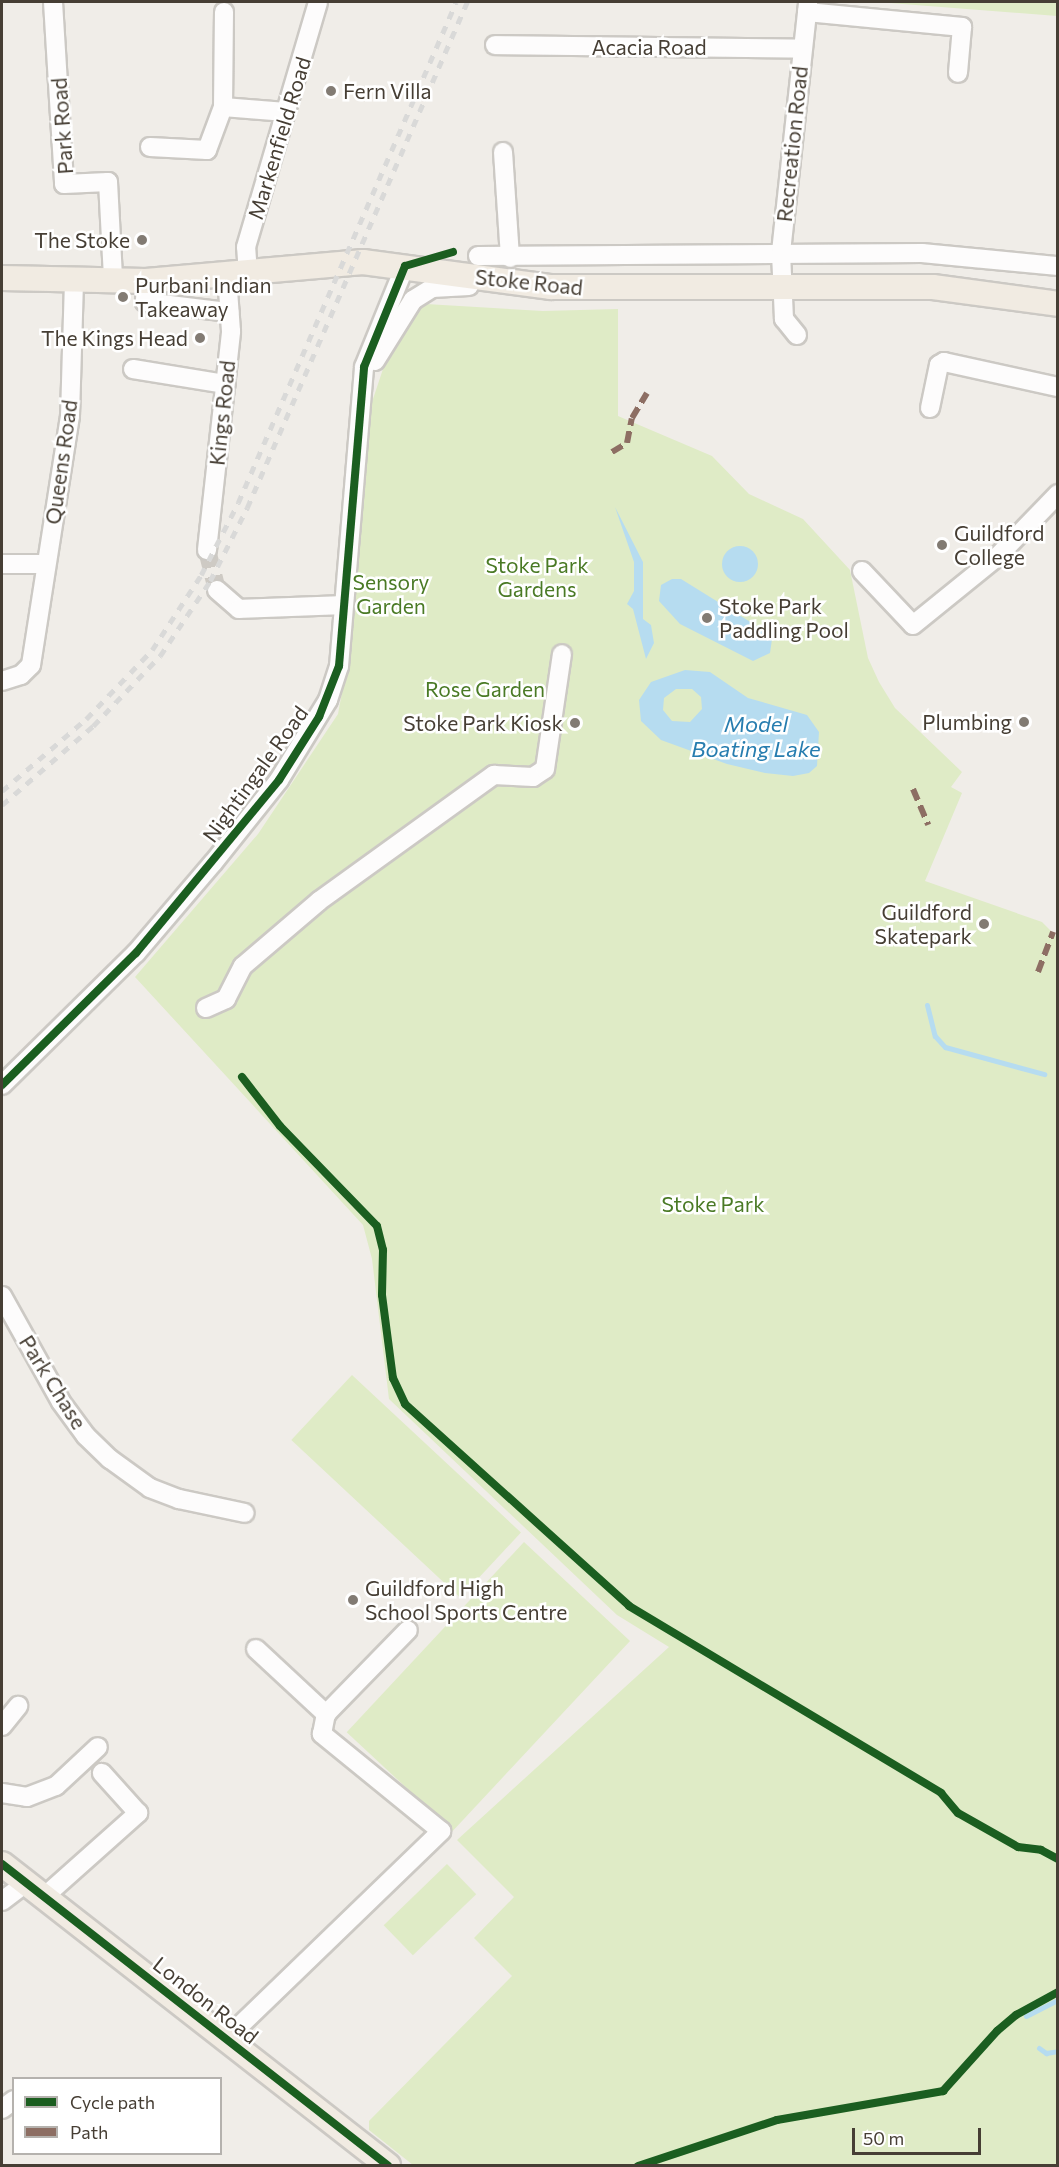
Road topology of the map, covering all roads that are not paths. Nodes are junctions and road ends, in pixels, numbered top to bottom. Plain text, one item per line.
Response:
1 (53, 2) edge
2 (318, 2) edge
3 (807, 7) edge
4 (224, 12) dead end
5 (495, 45) dead end
6 (802, 49) junction
7 (958, 74) dead end
8 (223, 107) junction
9 (286, 112) junction
10 (150, 147) dead end
11 (503, 152) dead end
12 (781, 252) junction
13 (478, 256) dead end
14 (510, 258) junction
15 (405, 266) junction
16 (1058, 266) edge
17 (237, 275) junction
18 (2, 278) edge
19 (74, 279) junction
20 (113, 279) junction
21 (146, 280) junction
22 (782, 287) junction
23 (587, 288) junction
24 (1058, 304) edge
25 (229, 312) junction
26 (797, 335) dead end
27 (133, 369) dead end
28 (362, 383) junction
29 (226, 384) junction
30 (1058, 387) edge
31 (930, 408) dead end
32 (1058, 494) edge
33 (207, 549) tunnel mouth
34 (2, 564) edge
35 (45, 564) junction
36 (862, 572) dead end
37 (217, 590) tunnel mouth
38 (343, 605) junction
39 (562, 654) dead end
40 (2, 681) edge
41 (206, 1008) dead end
42 (2, 1085) edge
43 (2, 1296) edge
44 (245, 1513) dead end
45 (408, 1630) dead end
46 (256, 1649) dead end
47 (18, 1706) dead end
48 (326, 1714) junction
49 (2, 1726) edge
50 (98, 1747) dead end
51 (102, 1773) dead end
52 (2, 1793) edge
53 (2, 1864) edge
54 (36, 1889) junction
55 (2, 1901) edge
56 (227, 2038) junction
57 (388, 2166) edge

1 - 20 street, Park Road
2 - 9 street, Markenfield Road
3 - 6 street, Recreation Road
3 - 7 street
4 - 8 street
5 - 6 street, Acacia Road
6 - 12 street, Recreation Road
8 - 9 street
8 - 10 street
9 - 17 street, Markenfield Road
11 - 14 street
12 - 14 street, Stoke Road
12 - 16 street, Stoke Road
12 - 22 street, Recreation Road
13 - 14 street, Stoke Road
15 - 17 main road, Stoke Road
15 - 23 main road, Stoke Road
15 - 28 street, Nightingale Road
17 - 21 main road, Stoke Road
17 - 25 street, Kings Road
18 - 19 main road, Stoke Road
19 - 20 main road, Stoke Road
19 - 35 street, Queens Road
20 - 21 main road, Stoke Road
21 - 25 street
22 - 23 main road, Stoke Road
22 - 24 main road, Stoke Road
22 - 26 street, Recreation Road
23 - 28 street, Nightingale Road
25 - 29 street, Kings Road
27 - 29 street
28 - 38 street, Nightingale Road
29 - 33 street, Kings Road
30 - 31 street
32 - 36 street
34 - 35 street
35 - 40 street, Queens Road
37 - 38 street
38 - 42 street, Nightingale Road
39 - 41 street
43 - 44 street, Park Chase
45 - 48 street
46 - 48 street
47 - 49 street
48 - 56 street
50 - 52 street
51 - 54 street
53 - 54 main road, London Road
54 - 55 street
54 - 56 main road, London Road
56 - 57 main road, London Road

